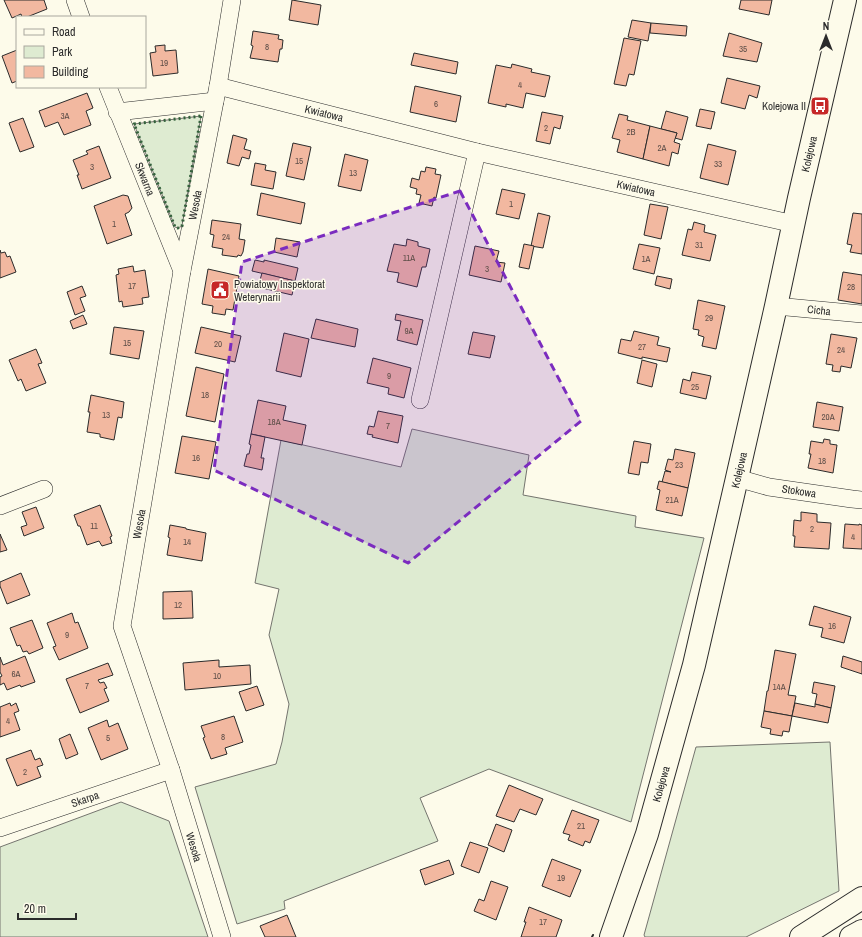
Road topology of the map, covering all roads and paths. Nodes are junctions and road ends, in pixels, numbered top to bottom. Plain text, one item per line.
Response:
1 (75, 0) edge
2 (232, 0) edge
3 (845, 0) edge
4 (81, 16) edge
5 (108, 88) edge
6 (216, 93) junction
7 (117, 112) junction
8 (477, 152) junction
9 (794, 224) junction
10 (182, 271) junction
11 (776, 306) junction
12 (862, 314) edge
13 (420, 400) dead end
14 (737, 478) junction
15 (44, 489) dead end
16 (862, 500) edge
17 (0, 506) edge
18 (171, 770) junction
19 (0, 828) edge
20 (862, 898) edge
21 (862, 931) edge
22 (613, 936) edge
23 (222, 937) edge
24 (801, 937) edge
25 (851, 937) edge

1 - 4 street
2 - 6 street, Wesoła
3 - 9 street, Kolejowa
5 - 7 street, Skwarna
6 - 7 street
6 - 8 street, Kwiatowa
6 - 10 street, Wesoła
7 - 10 street, Skwarna
8 - 9 street, Kwiatowa
8 - 13 street
9 - 11 street, Kolejowa
10 - 18 street, Wesoła
11 - 12 street, Cicha
11 - 14 street, Kolejowa
14 - 16 street, Stokowa
14 - 22 street, Kolejowa
15 - 17 street
18 - 19 street, Skarpa
18 - 23 street, Wesoła
20 - 24 street
21 - 25 street

